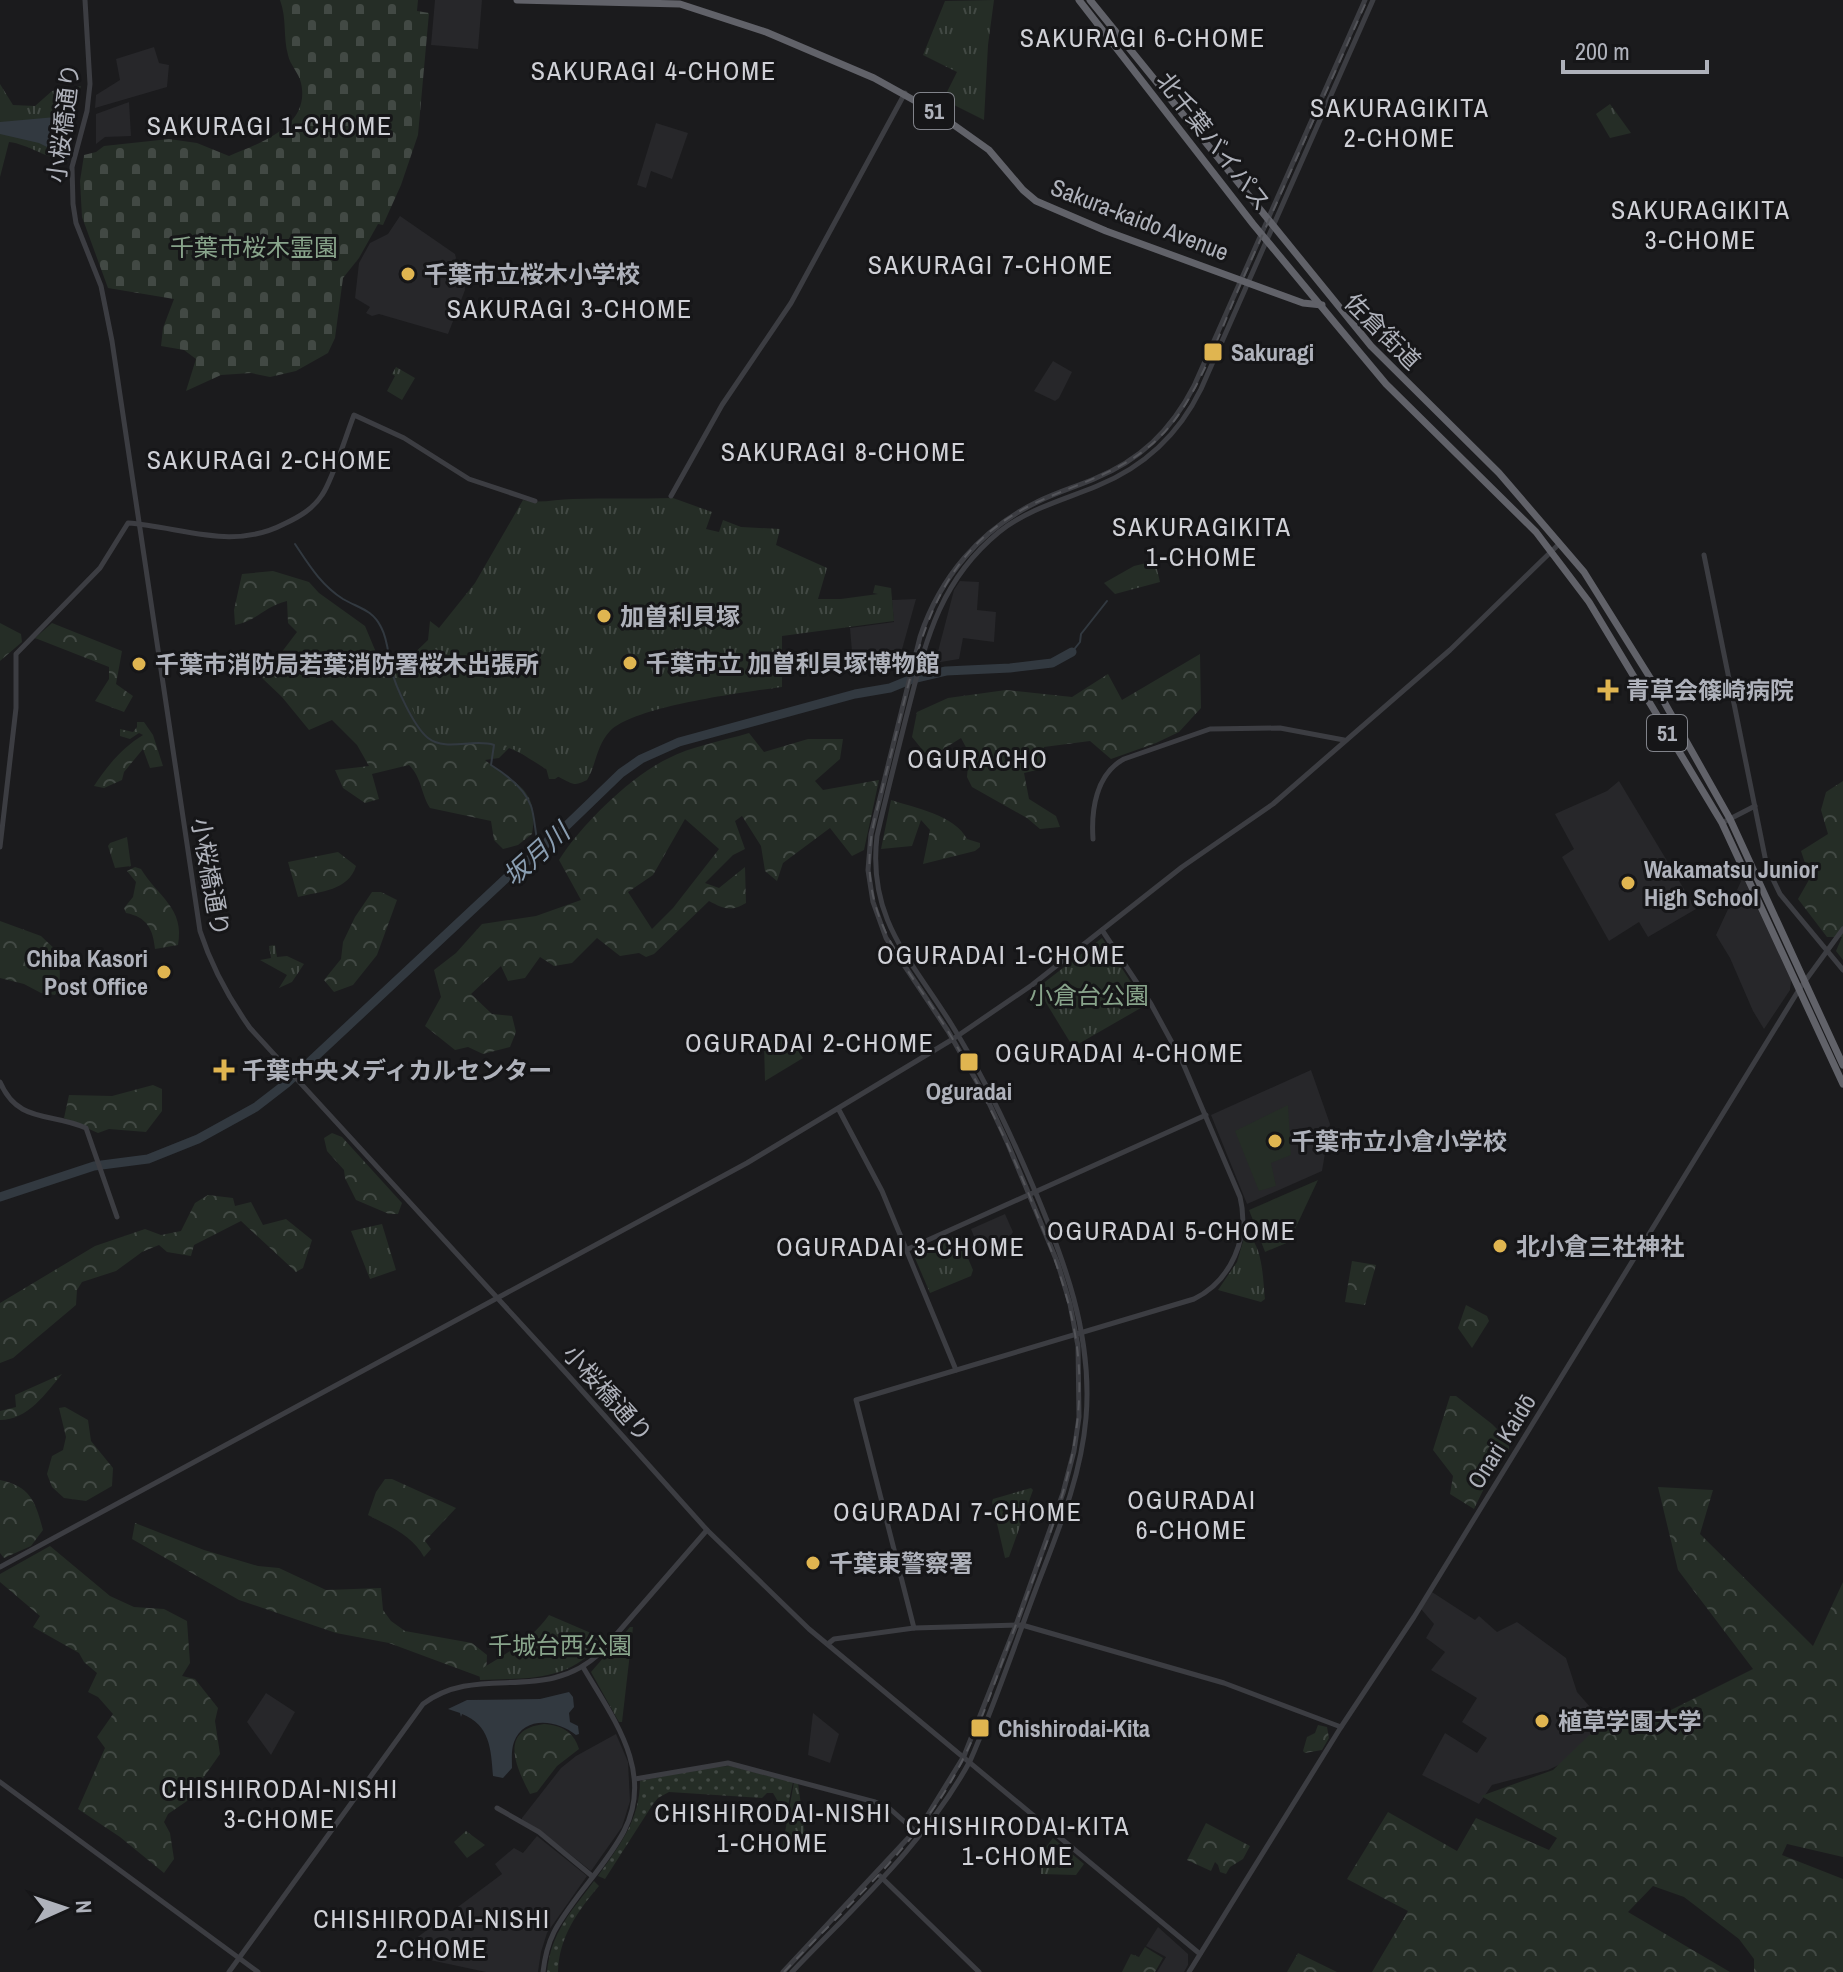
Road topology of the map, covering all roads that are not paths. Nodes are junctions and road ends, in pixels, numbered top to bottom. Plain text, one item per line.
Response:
1 (85, 0) edge
2 (517, 0) edge
3 (1079, 0) edge
4 (1090, 0) edge
5 (1365, 0) edge
6 (1373, 0) edge
7 (905, 93) junction
8 (1271, 222) junction
9 (1264, 237) junction
10 (1245, 280) junction
11 (1333, 303) junction
12 (1320, 305) junction
13 (671, 496) dead end
14 (535, 501) dead end
15 (140, 525) junction
16 (1561, 542) junction
17 (1551, 551) junction
18 (1704, 555) dead end
19 (1344, 740) junction
20 (1755, 806) junction
21 (1726, 821) junction
22 (1093, 839) dead end
23 (0, 847) edge
24 (1843, 929) edge
25 (1102, 930) junction
26 (1829, 952) junction
27 (1843, 970) edge
28 (1806, 980) junction
29 (1800, 988) junction
30 (955, 1037) junction
31 (1843, 1065) edge
32 (0, 1082) edge
33 (1843, 1084) edge
34 (839, 1110) junction
35 (1206, 1115) junction
36 (1032, 1193) junction
37 (117, 1217) dead end
38 (908, 1249) junction
39 (497, 1297) junction
40 (1079, 1334) junction
41 (956, 1370) junction
42 (707, 1530) junction
43 (0, 1567) edge
44 (1019, 1625) junction
45 (914, 1628) junction
46 (829, 1643) junction
47 (583, 1667) junction
48 (1341, 1727) junction
49 (964, 1756) junction
50 (970, 1761) junction
51 (635, 1779) junction
52 (0, 1782) edge
53 (497, 1808) dead end
54 (915, 1831) junction
55 (880, 1875) junction
56 (592, 1876) junction
57 (1200, 1954) junction
58 (239, 1958) junction
59 (229, 1972) edge
60 (258, 1972) edge
61 (543, 1972) edge
62 (783, 1972) edge
63 (792, 1972) edge
64 (979, 1972) edge
65 (1189, 1972) edge

1 - 15 street, 小桜橋通り
2 - 7 highway, Sakura-kaido Avenue / 51
3 - 9 highway, 北千葉バイパス / 51
4 - 8 highway, 北千葉バイパス / 51
5 - 8 street
6 - 8 street
7 - 10 highway, Sakura-kaido Avenue / 51
7 - 13 street
8 - 9 street
8 - 11 highway, 北千葉バイパス / 51
9 - 10 street
9 - 12 highway, 北千葉バイパス / 51
10 - 12 highway, Sakura-kaido Avenue / 51
10 - 30 street
11 - 12 highway, 佐倉街道 / 51
11 - 16 highway, 佐倉街道 / 51
12 - 17 highway, 佐倉街道 / 51
14 - 15 street
15 - 23 street
15 - 39 street, 小桜橋通り
16 - 17 street
16 - 21 highway, 佐倉街道 / 51
17 - 19 street
17 - 21 highway, 佐倉街道 / 51
18 - 20 street
19 - 22 street
19 - 25 street
20 - 21 street
20 - 26 street
21 - 28 highway, 佐倉街道 / 51
21 - 29 highway, 佐倉街道 / 51
24 - 26 street, Onari Kaidō
25 - 30 street
25 - 35 street
26 - 27 street
26 - 28 street, Onari Kaidō
28 - 29 street, Onari Kaidō
28 - 31 highway, 佐倉街道 / 51
29 - 33 highway, 佐倉街道 / 51
29 - 48 street, Onari Kaidō
30 - 34 street
30 - 36 street
32 - 37 street
34 - 38 street
34 - 39 street
35 - 36 street
35 - 40 street
36 - 38 street
36 - 40 street
38 - 41 street
39 - 42 street, 小桜橋通り
39 - 43 street
40 - 41 street
40 - 44 street
41 - 45 street
42 - 46 street, 小桜橋通り
42 - 47 street
44 - 45 street
44 - 48 street
44 - 49 street
44 - 50 street
45 - 46 street
46 - 49 street, 小桜橋通り
47 - 51 street
47 - 58 street
48 - 57 street, Onari Kaidō
49 - 50 street, 小桜橋通り
49 - 54 street
50 - 55 street
50 - 57 street, 小桜橋通り
51 - 54 street
51 - 56 street
52 - 58 street
53 - 56 street
54 - 55 street
55 - 62 street
55 - 63 street
55 - 64 street
56 - 61 street
57 - 65 street, Onari Kaidō
58 - 59 street
58 - 60 street

